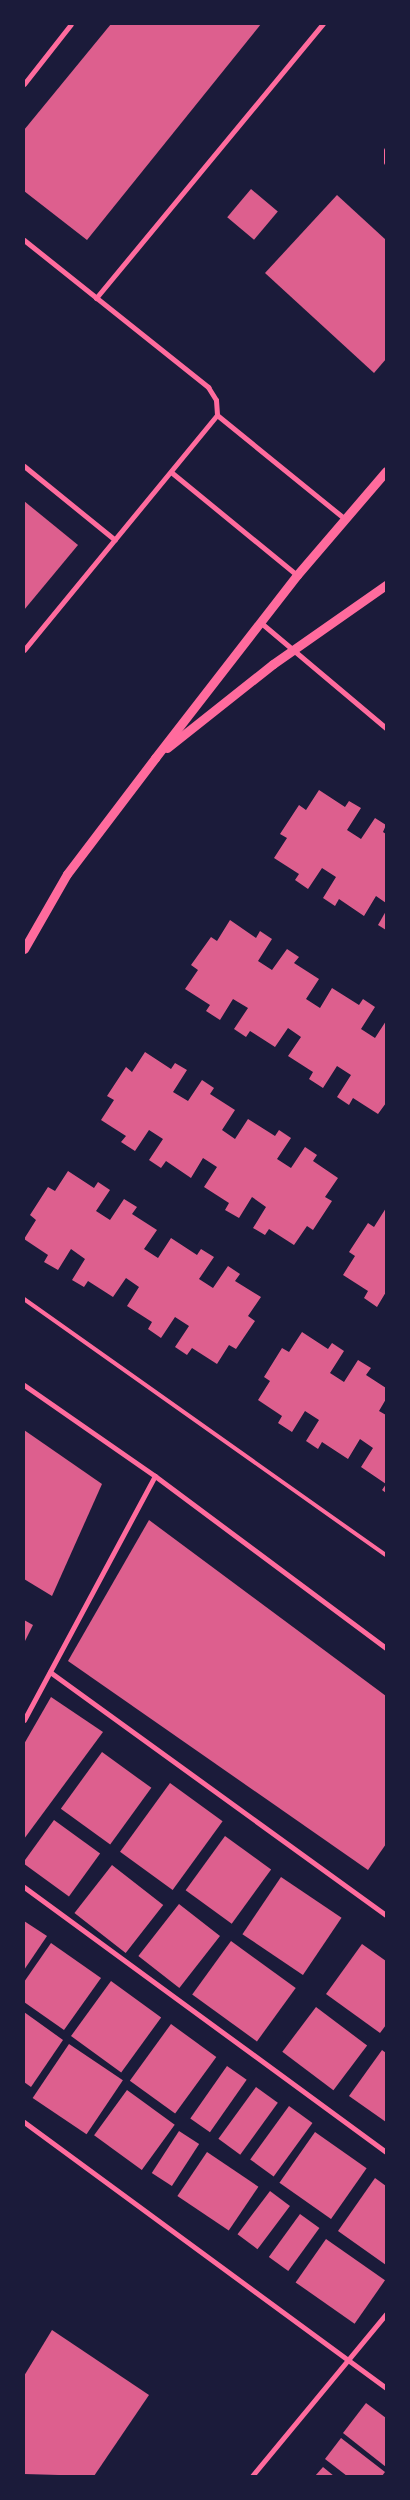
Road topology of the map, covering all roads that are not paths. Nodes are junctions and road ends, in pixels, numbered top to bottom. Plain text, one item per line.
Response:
1 (71, 24) edge
2 (323, 24) edge
3 (24, 84) edge
4 (386, 150) edge
5 (386, 163) edge
6 (24, 240) edge
7 (96, 298) junction
8 (218, 415) junction
9 (24, 466) edge
10 (386, 471) edge
11 (170, 472) junction
12 (345, 519) junction
13 (115, 540) junction
14 (297, 575) junction
15 (386, 585) edge
16 (260, 622) junction
17 (24, 650) edge
18 (294, 653) junction
19 (386, 728) edge
20 (155, 758) junction
21 (24, 949) edge
22 (24, 1299) edge
23 (24, 1385) edge
24 (155, 1476) junction
25 (386, 1555) edge
26 (386, 1648) edge
27 (50, 1672) junction
28 (24, 1720) edge
29 (24, 1887) edge
30 (386, 1915) edge
31 (24, 2122) edge
32 (386, 2152) edge
33 (386, 2314) edge
34 (350, 2361) junction
35 (386, 2388) edge
36 (252, 2476) edge

1 - 3 street
2 - 7 street
4 - 5 lane
6 - 7 street
7 - 8 street
8 - 11 street
8 - 12 street
9 - 13 street
10 - 12 street
11 - 13 street
11 - 14 street
12 - 14 street
13 - 17 street
14 - 16 street
15 - 18 street
16 - 18 street
16 - 20 street
18 - 19 street
18 - 20 street
20 - 21 street
22 - 25 lane
23 - 24 street
24 - 26 street
24 - 27 street
27 - 28 street
27 - 30 street
29 - 32 street
31 - 34 street
33 - 34 street
34 - 35 street
34 - 36 street

